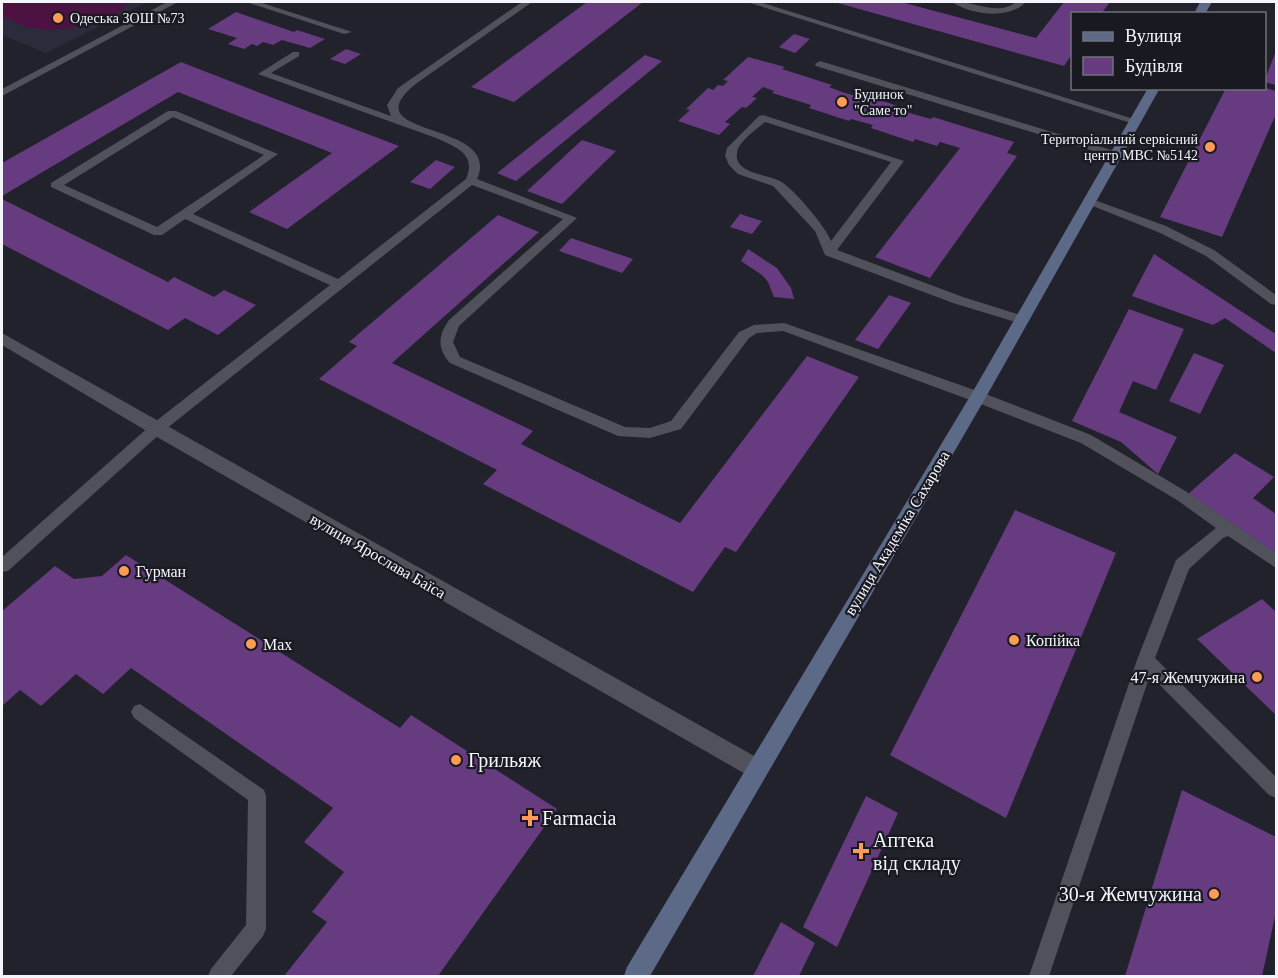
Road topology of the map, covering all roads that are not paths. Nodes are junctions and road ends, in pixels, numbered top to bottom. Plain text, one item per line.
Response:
1 (174, 2) edge
2 (251, 2) edge
3 (527, 2) edge
4 (752, 2) edge
5 (957, 2) edge
6 (1022, 2) edge
7 (346, 32) dead end
8 (296, 54) dead end
9 (820, 64) dead end
10 (1153, 90) edge
11 (2, 93) edge
12 (1135, 121) junction
13 (402, 123) junction
14 (1117, 154) junction
15 (471, 181) junction
16 (1089, 201) junction
17 (184, 214) junction
18 (829, 252) junction
19 (340, 285) junction
20 (1276, 301) edge
21 (1022, 320) junction
22 (2, 338) edge
23 (978, 397) junction
24 (156, 429) junction
25 (1229, 529) junction
26 (1276, 561) edge
27 (2, 566) edge
28 (1146, 660) junction
29 (140, 712) dead end
30 (757, 769) junction
31 (1276, 789) edge
32 (218, 976) edge
33 (636, 976) edge
34 (1040, 976) edge

1 - 11 lane
2 - 7 lane
3 - 13 lane
4 - 12 lane
5 - 6 lane
8 - 13 lane
9 - 14 lane
10 - 12 street, вулиця Академіка Сахарова
12 - 14 street, вулиця Академіка Сахарова
13 - 15 lane
14 - 16 street, вулиця Академіка Сахарова
15 - 19 lane
15 - 23 lane
16 - 20 lane
16 - 21 street, вулиця Академіка Сахарова
17 - 17 lane
17 - 19 lane
18 - 18 lane
18 - 21 lane
19 - 24 lane
21 - 23 street, вулиця Академіка Сахарова
22 - 24 street, вулиця Ярослава Баїса
23 - 25 lane
23 - 30 street, вулиця Академіка Сахарова
24 - 27 lane
24 - 30 street, вулиця Ярослава Баїса
25 - 26 lane
25 - 28 lane
28 - 31 lane
28 - 34 lane
29 - 32 lane
30 - 33 street, вулиця Академіка Сахарова

